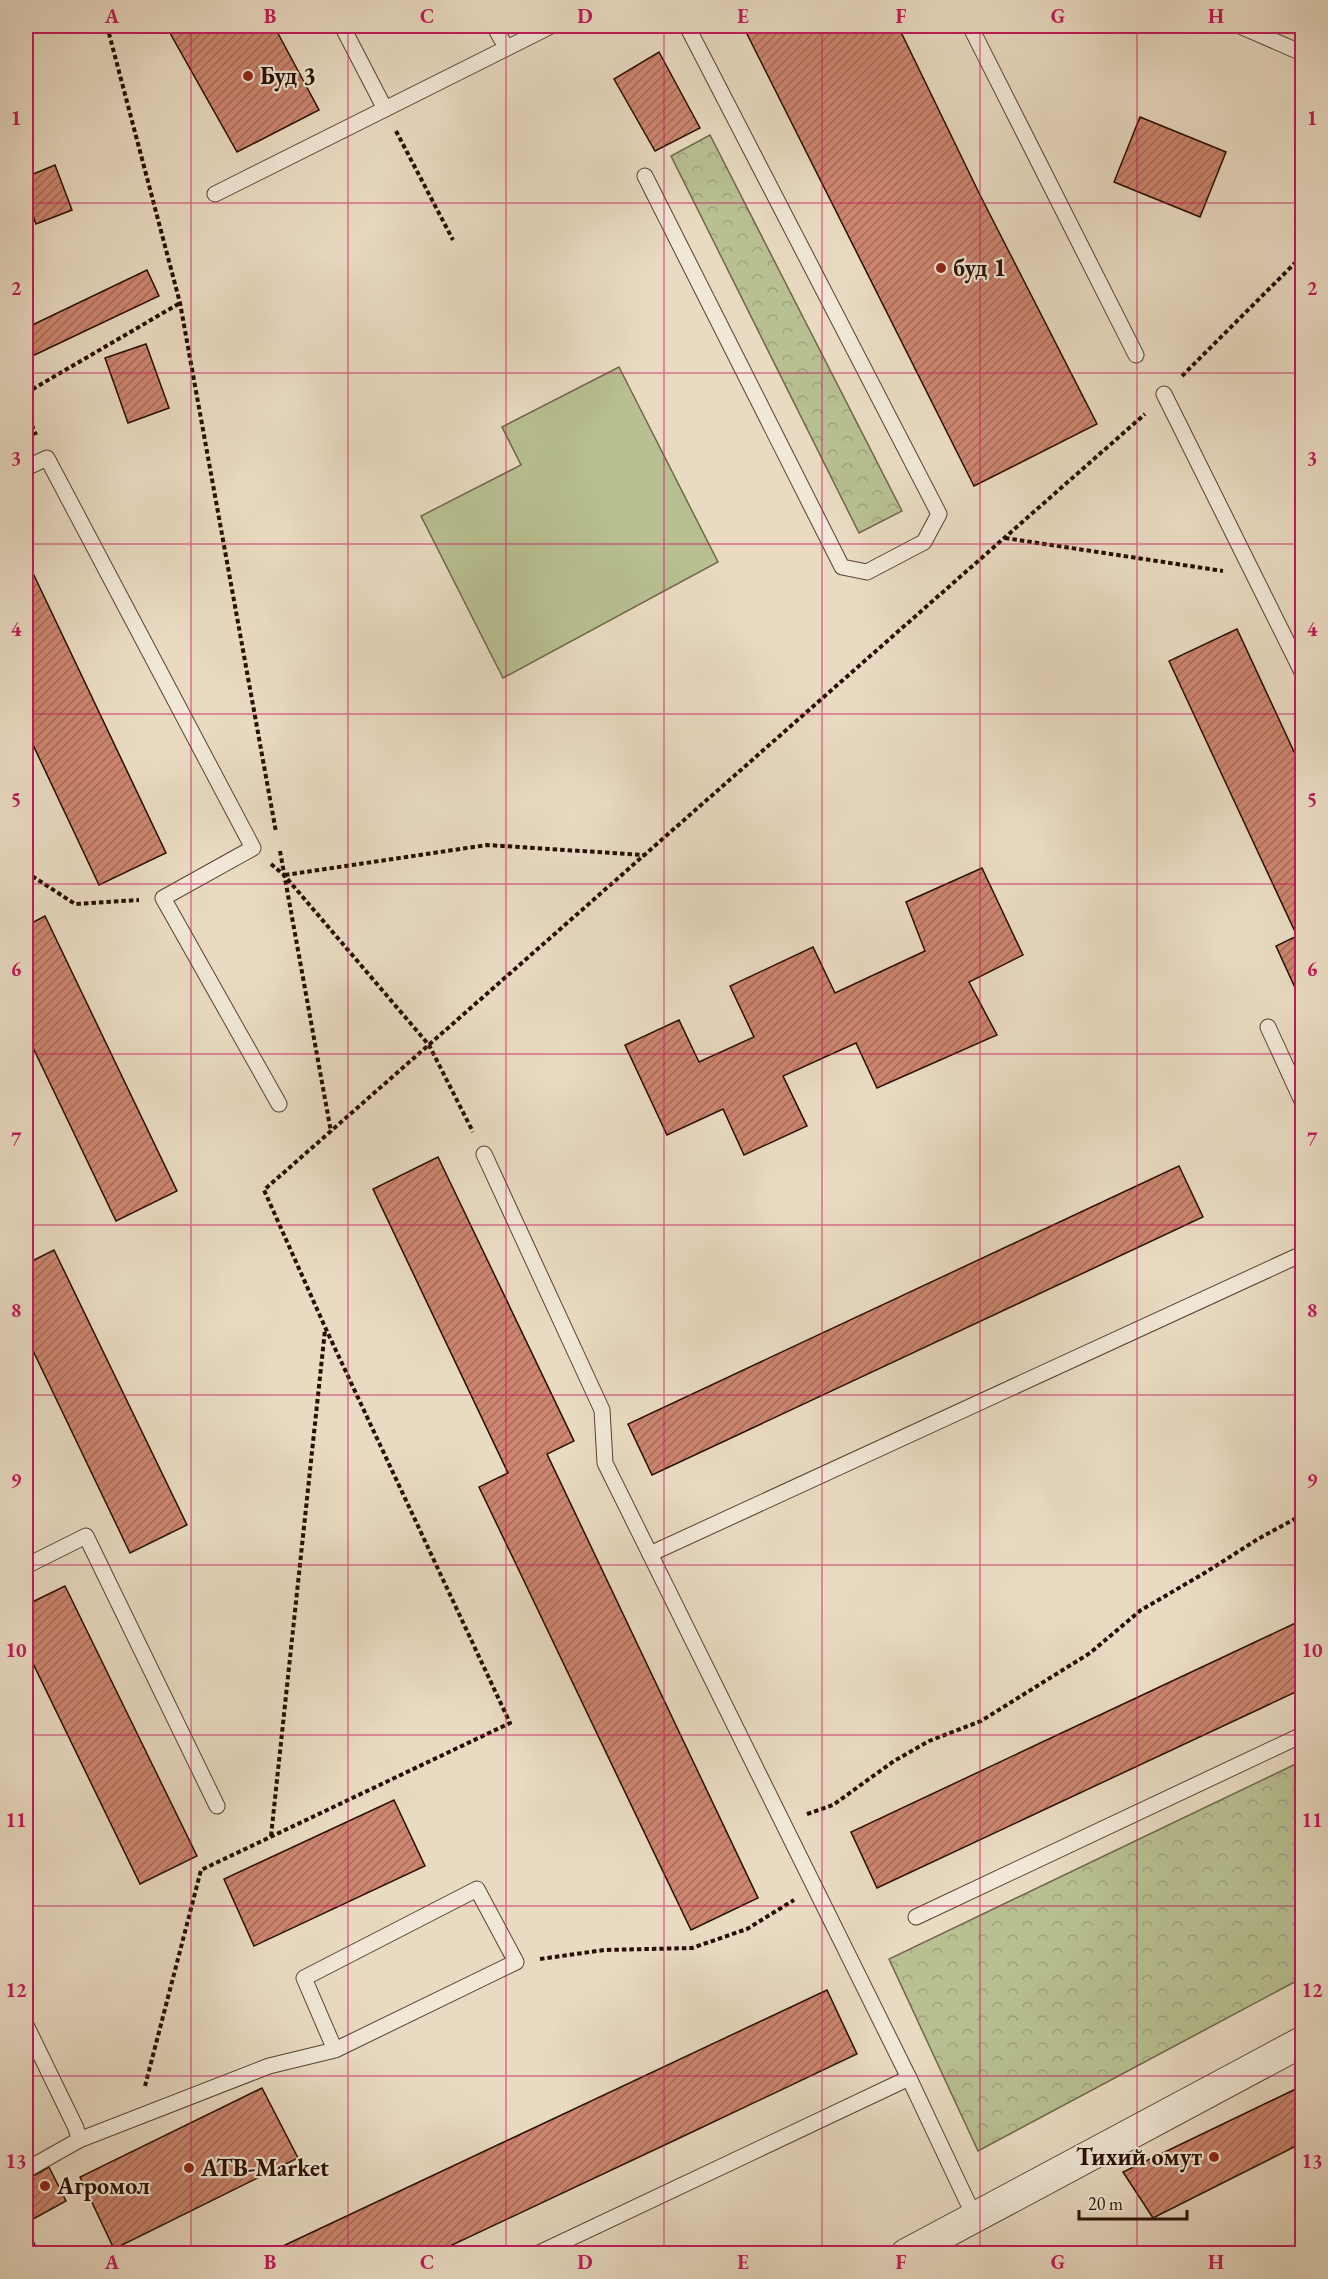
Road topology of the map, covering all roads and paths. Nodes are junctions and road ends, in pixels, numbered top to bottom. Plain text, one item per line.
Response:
1 (107, 26) edge
2 (342, 26) edge
3 (494, 26) edge
4 (551, 26) edge
5 (687, 26) edge
6 (970, 26) edge
7 (1240, 26) edge
8 (506, 47) junction
9 (1302, 53) edge
10 (385, 109) junction
11 (645, 176) dead end
12 (215, 194) dead end
13 (453, 240) dead end
14 (1302, 256) edge
15 (180, 303) junction
16 (1136, 355) dead end
17 (26, 393) edge
18 (1164, 394) junction
19 (26, 468) edge
20 (1005, 538) junction
21 (1254, 575) junction
22 (1302, 672) edge
23 (253, 848) junction
24 (645, 855) junction
25 (26, 872) edge
26 (284, 875) junction
27 (163, 898) junction
28 (1268, 1027) dead end
29 (429, 1046) junction
30 (1302, 1101) edge
31 (279, 1104) dead end
32 (331, 1132) junction
33 (484, 1154) joint
34 (1302, 1254) edge
35 (325, 1327) junction
36 (1302, 1515) edge
37 (650, 1554) junction
38 (26, 1566) edge
39 (1302, 1736) edge
40 (218, 1806) dead end
41 (783, 1823) junction
42 (271, 1837) junction
43 (814, 1887) junction
44 (916, 1917) dead end
45 (516, 1962) junction
46 (26, 2025) edge
47 (1302, 2042) edge
48 (335, 2050) junction
49 (909, 2078) junction
50 (137, 2118) junction
51 (79, 2140) junction
52 (26, 2170) edge
53 (975, 2218) junction
54 (537, 2253) edge
55 (906, 2253) edge

1 - 15 path
2 - 10 lane
3 - 8 lane
4 - 8 lane
5 - 11 lane
6 - 16 lane
7 - 9 lane
8 - 10 lane
10 - 12 lane
10 - 13 path
14 - 18 path
15 - 17 path
15 - 26 path
18 - 20 path
18 - 21 lane
19 - 23 lane
20 - 21 path
20 - 24 path
21 - 22 lane
23 - 26 path
23 - 27 lane
24 - 26 path
24 - 29 path
25 - 27 path
26 - 29 path
26 - 32 path
27 - 31 lane
28 - 30 lane
29 - 32 path
29 - 33 path
32 - 35 path
33 - 37 lane
34 - 37 lane
35 - 42 path
35 - 42 path
36 - 41 path
37 - 41 lane
38 - 40 lane
39 - 44 lane
41 - 43 lane
42 - 50 path
43 - 45 path
43 - 49 lane
45 - 48 lane
45 - 48 lane
46 - 51 lane
47 - 53 street
48 - 50 lane
49 - 53 lane
49 - 54 lane
50 - 51 lane
51 - 52 lane
53 - 55 street

